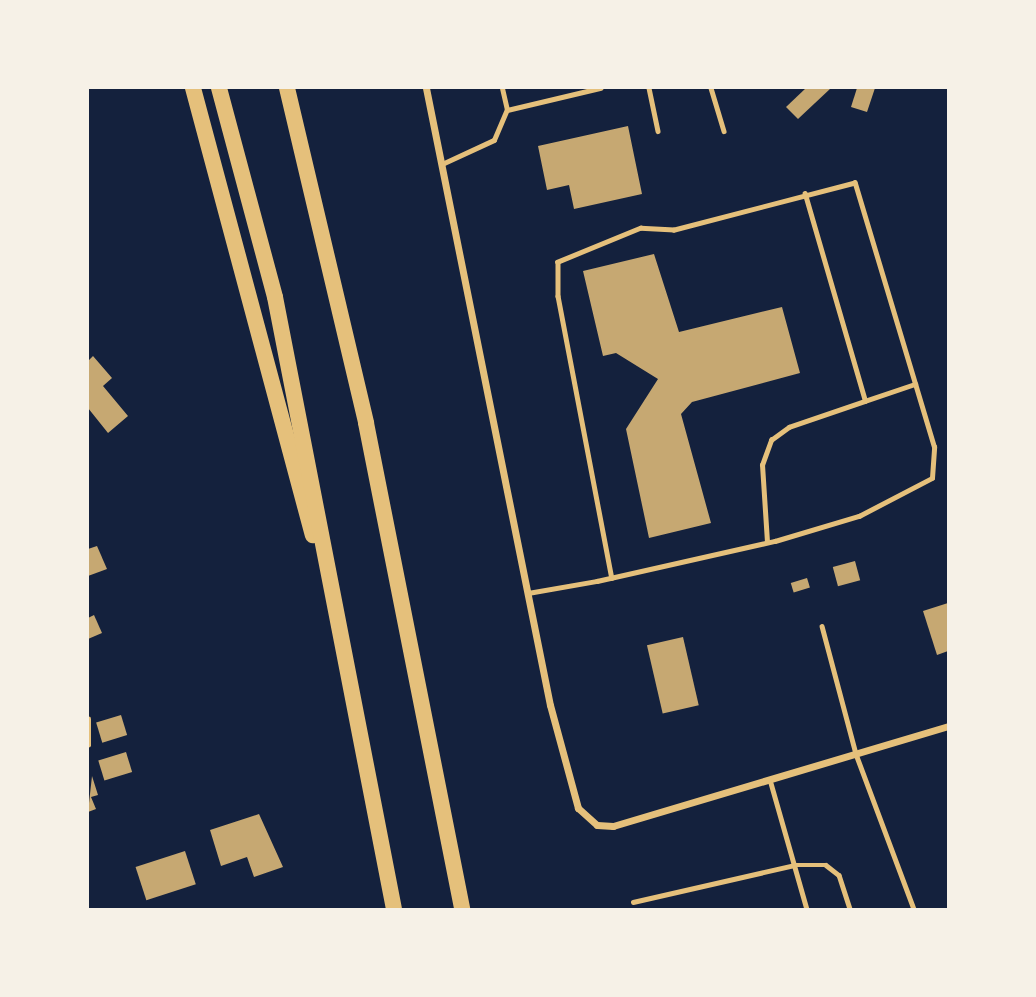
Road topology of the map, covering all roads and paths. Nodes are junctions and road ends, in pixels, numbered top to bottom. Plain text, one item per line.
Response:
1 (193, 88) edge
2 (219, 88) edge
3 (287, 88) edge
4 (426, 88) edge
5 (502, 88) edge
6 (600, 88) edge
7 (649, 88) edge
8 (711, 88) edge
9 (507, 110) junction
10 (658, 131) dead end
11 (724, 131) dead end
12 (442, 164) junction
13 (805, 194) junction
14 (915, 384) junction
15 (865, 401) junction
16 (767, 542) junction
17 (612, 578) junction
18 (528, 594) junction
19 (334, 601) junction
20 (822, 626) dead end
21 (88, 719) edge
22 (948, 726) edge
23 (88, 745) edge
24 (856, 754) junction
25 (771, 783) junction
26 (795, 865) junction
27 (633, 902) dead end
28 (394, 909) edge
29 (462, 909) edge
30 (807, 909) edge
31 (850, 909) edge
32 (914, 909) edge

1 - 19 highway
2 - 19 highway
3 - 29 highway
4 - 12 street
5 - 9 lane
6 - 9 lane
7 - 10 lane
8 - 11 lane
9 - 12 lane
12 - 18 street
13 - 14 lane
13 - 15 lane
13 - 17 lane
14 - 15 lane
14 - 16 lane
15 - 16 lane
16 - 17 lane
17 - 18 lane
18 - 25 street
19 - 28 highway
20 - 24 lane
21 - 23 lane
22 - 24 street
24 - 25 street
24 - 32 lane
25 - 26 lane
26 - 27 lane
26 - 30 lane
26 - 31 lane

